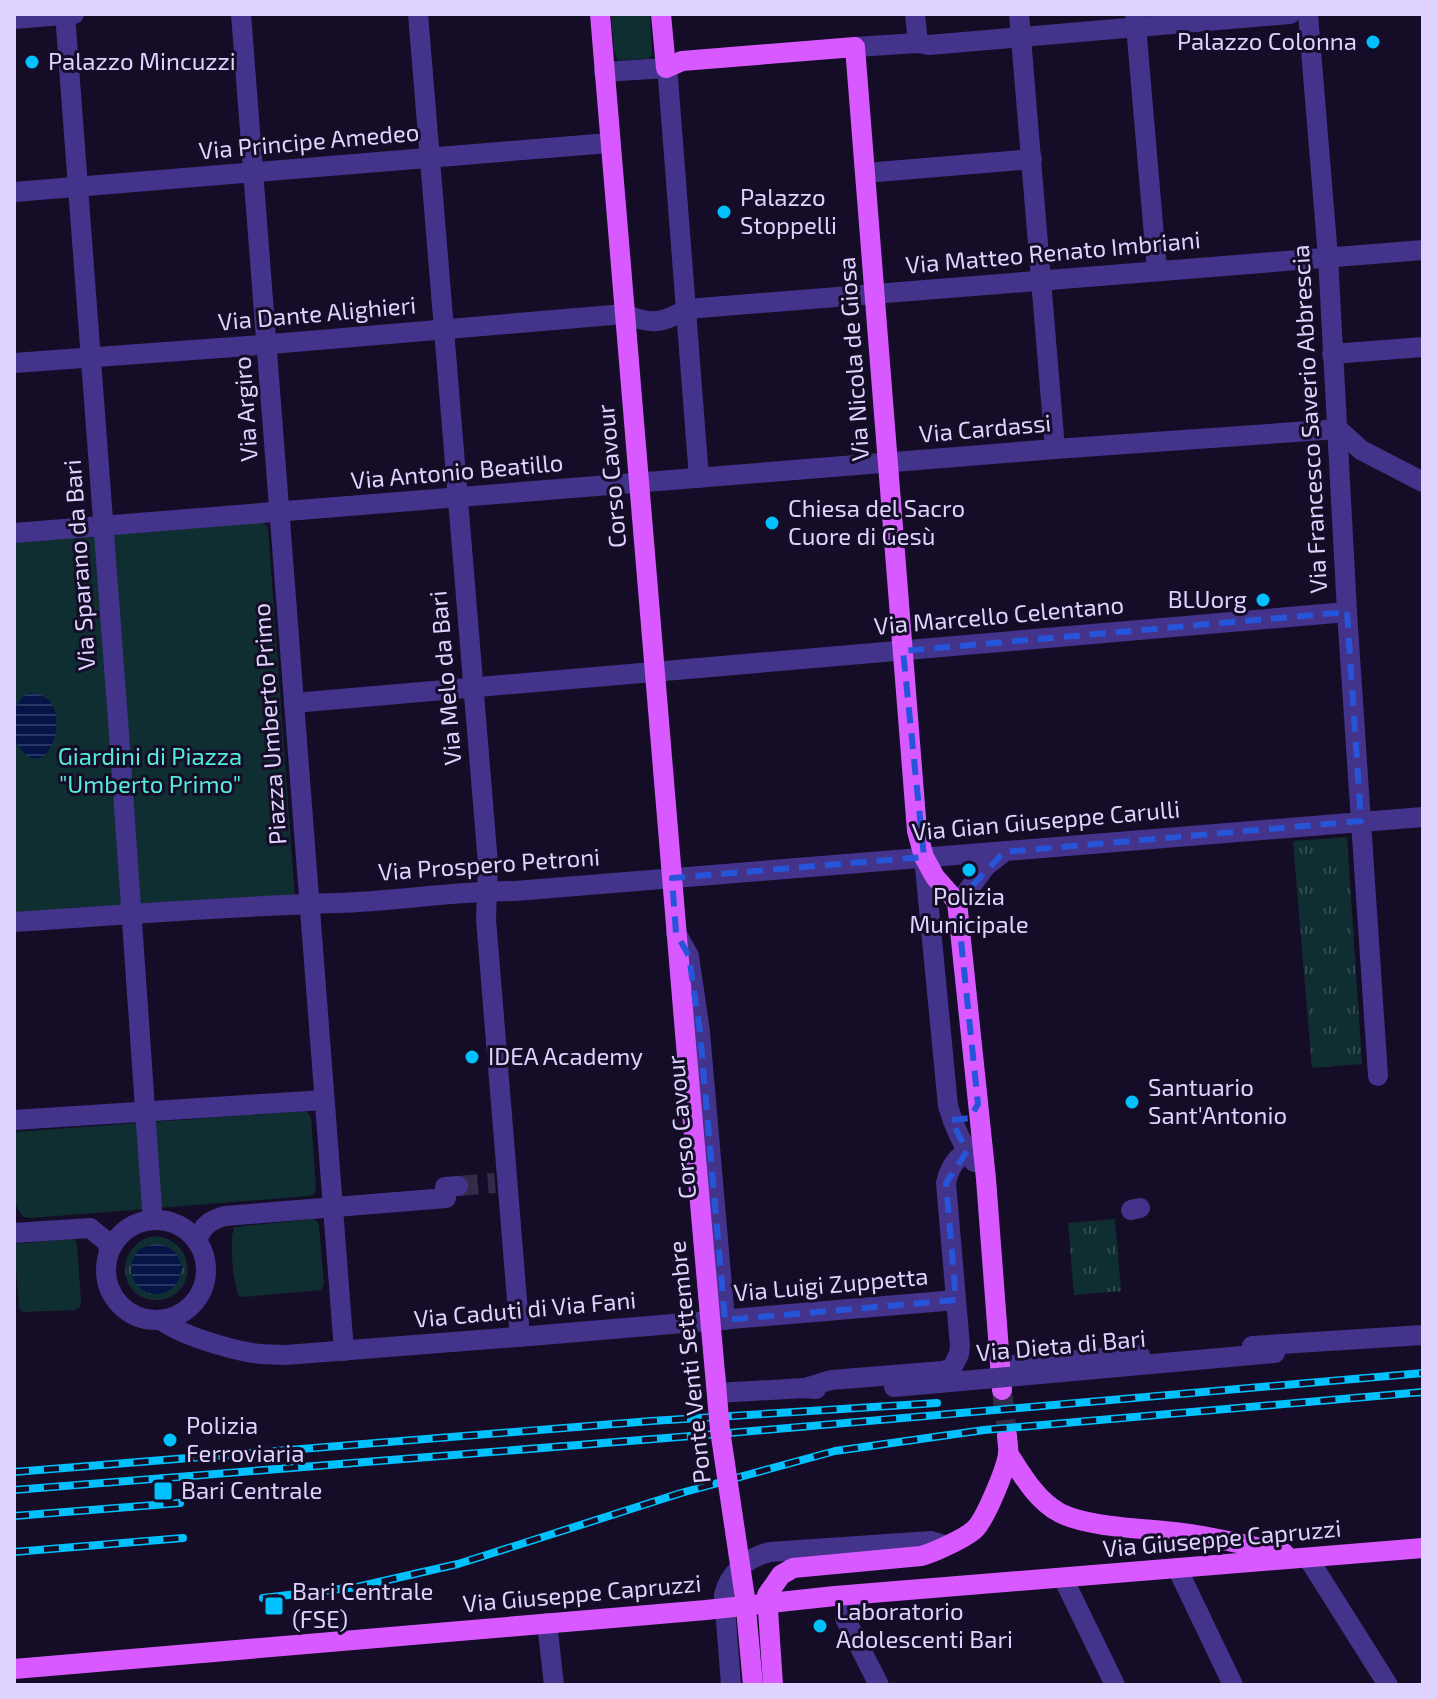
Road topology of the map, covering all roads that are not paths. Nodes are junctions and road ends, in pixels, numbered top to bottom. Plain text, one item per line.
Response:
1 (65, 14) edge
2 (74, 14) edge
3 (241, 14) edge
4 (418, 14) edge
5 (600, 14) edge
6 (661, 14) edge
7 (915, 14) edge
8 (1019, 14) edge
9 (1290, 14) edge
10 (1308, 14) edge
11 (14, 19) edge
12 (1135, 21) edge
13 (1021, 37) junction
14 (918, 43) junction
15 (855, 47) junction
16 (666, 68) junction
17 (604, 72) junction
18 (609, 143) junction
19 (429, 158) junction
20 (1032, 159) junction
21 (254, 172) junction
22 (865, 173) junction
23 (78, 187) junction
24 (14, 192) edge
25 (1423, 250) edge
26 (1328, 257) junction
27 (1157, 271) junction
28 (1041, 280) junction
29 (875, 294) junction
30 (687, 309) junction
31 (624, 314) junction
32 (443, 329) junction
33 (267, 344) junction
34 (1423, 347) edge
35 (1332, 354) junction
36 (90, 358) junction
37 (14, 363) edge
38 (1338, 429) junction
39 (1055, 449) junction
40 (888, 463) junction
41 (699, 478) junction
42 (1423, 482) edge
43 (638, 483) junction
44 (457, 498) junction
45 (279, 512) junction
46 (102, 526) junction
47 (14, 533) edge
48 (1347, 612) junction
49 (903, 651) junction
50 (655, 672) junction
51 (473, 687) junction
52 (294, 703) junction
53 (1423, 817) edge
54 (1361, 821) junction
55 (1004, 852) junction
56 (924, 857) junction
57 (672, 878) junction
58 (488, 891) junction
59 (957, 902) junction
60 (310, 903) junction
61 (131, 914) junction
62 (14, 922) edge
63 (676, 933) junction
64 (685, 1033) joint
65 (1378, 1076) dead end
66 (324, 1100) junction
67 (978, 1104) junction
68 (948, 1106) junction
69 (145, 1111) junction
70 (14, 1120) edge
71 (974, 1147) junction
72 (458, 1186) tunnel mouth
73 (332, 1207) junction
74 (152, 1209) dead end
75 (14, 1233) edge
76 (197, 1241) junction
77 (109, 1251) junction
78 (956, 1300) junction
79 (161, 1320) junction
80 (718, 1320) junction
81 (1423, 1335) edge
82 (520, 1337) junction
83 (1320, 1343) junction
84 (344, 1351) junction
85 (1000, 1366) junction
86 (805, 1388) junction
87 (1002, 1390) tunnel mouth
88 (945, 1545) junction
89 (1416, 1549) edge
90 (1308, 1558) junction
91 (1423, 1566) edge
92 (1177, 1568) junction
93 (1063, 1578) junction
94 (864, 1594) junction
95 (767, 1599) junction
96 (725, 1608) junction
97 (547, 1623) junction
98 (14, 1669) edge
99 (554, 1685) edge
100 (731, 1685) edge
101 (753, 1685) edge
102 (773, 1685) edge
103 (879, 1685) edge
104 (1115, 1685) edge
105 (1233, 1685) edge
106 (1388, 1685) edge

1 - 2 street
1 - 11 street
1 - 23 street, Via Sparano da Bari
3 - 21 street, Via Argiro
4 - 19 street, Via Melo da Bari
5 - 17 main road, Corso Cavour
6 - 16 main road
7 - 14 street
8 - 13 street
9 - 12 street
10 - 26 street, Via Francesco Saverio Abbrescia
12 - 13 street
12 - 27 street
13 - 14 street
13 - 20 street
14 - 15 street
15 - 16 main road
15 - 22 main road, Via Nicola de Giosa
16 - 17 street
16 - 30 street
17 - 18 main road, Corso Cavour
18 - 19 street, Via Principe Amedeo
18 - 31 main road, Corso Cavour
19 - 21 street, Via Principe Amedeo
19 - 32 street, Via Melo da Bari
20 - 22 street
20 - 28 street
21 - 23 street, Via Principe Amedeo
21 - 33 street, Via Argiro
22 - 29 main road, Via Nicola de Giosa
23 - 24 street, Via Principe Amedeo
23 - 36 street, Via Sparano da Bari
25 - 26 street, Via Matteo Renato Imbriani
26 - 27 street, Via Matteo Renato Imbriani
26 - 35 street, Via Francesco Saverio Abbrescia
27 - 28 street, Via Matteo Renato Imbriani
28 - 29 street, Via Matteo Renato Imbriani
28 - 39 street
29 - 30 street, Via Matteo Renato Imbriani
29 - 40 main road, Via Nicola de Giosa
30 - 31 street, Via Matteo Renato Imbriani
30 - 41 street
31 - 32 street, Via Dante Alighieri
31 - 43 main road, Corso Cavour
32 - 33 street, Via Dante Alighieri
32 - 44 street, Via Melo da Bari
33 - 36 street, Via Dante Alighieri
33 - 45 street, Via Argiro
34 - 35 street
35 - 38 street, Via Francesco Saverio Abbrescia
36 - 37 street, Via Dante Alighieri
36 - 46 street, Via Sparano da Bari
38 - 39 street, Via Cardassi
38 - 42 street
38 - 48 street, Via Francesco Saverio Abbrescia
39 - 40 street, Via Cardassi
40 - 41 street, Via Cardassi
40 - 49 main road, Via Nicola de Giosa
41 - 43 street, Via Cardassi
43 - 44 street, Via Antonio Beatillo
43 - 50 main road, Corso Cavour
44 - 45 street, Via Antonio Beatillo
44 - 51 street, Via Melo da Bari
45 - 46 street
45 - 52 street, Piazza Umberto Primo
46 - 47 street
46 - 61 street, Via Sparano da Bari
48 - 49 street, Via Marcello Celentano
48 - 54 street, Via Francesco Saverio Abbrescia
49 - 50 street, Via Marcello Celentano
49 - 56 main road, Via Nicola de Giosa
50 - 51 street, Via Marcello Celentano
50 - 57 main road, Corso Cavour
51 - 52 street, Via Marcello Celentano
51 - 58 street, Via Melo da Bari
52 - 60 street, Piazza Umberto Primo
53 - 54 street, Via Gian Giuseppe Carulli
54 - 55 street, Via Gian Giuseppe Carulli
54 - 65 street, Via Francesco Saverio Abbrescia
55 - 56 street, Via Gian Giuseppe Carulli
55 - 59 street
56 - 57 street, Via Gian Giuseppe Carulli
56 - 59 main road
56 - 68 street
57 - 58 street, Via Prospero Petroni
57 - 63 main road, Corso Cavour
58 - 60 street, Via Prospero Petroni
58 - 82 street, Via Melo da Bari
59 - 67 main road
60 - 61 street
60 - 66 street, Piazza Umberto Primo
61 - 62 street
61 - 69 street, Via Sparano da Bari
63 - 64 main road, Corso Cavour
63 - 80 street, Corso Cavour
64 - 101 main road, Ponte Venti Settembre, bridge
66 - 69 street
66 - 73 street, Piazza Umberto Primo
67 - 68 street
67 - 71 main road
68 - 71 street
69 - 70 street
69 - 74 street, Via Sparano da Bari
71 - 78 street
71 - 85 main road
72 - 73 street
73 - 76 street
73 - 84 street, Piazza Umberto Primo
75 - 77 street
76 - 77 street
76 - 79 street
77 - 79 street
78 - 80 street, Via Luigi Zuppetta
78 - 86 street, Via Dieta di Bari
79 - 84 street, Via Caduti di Via Fani
80 - 82 street, Via Caduti di Via Fani
80 - 86 street, Via Dieta di Bari
81 - 83 street, Via Dieta di Bari
82 - 84 street, Via Caduti di Via Fani
83 - 85 street, Via Dieta di Bari
83 - 86 street, Via Dieta di Bari, bridge
85 - 87 main road
88 - 90 main road
88 - 95 main road
88 - 96 street
89 - 90 main road, Via Giuseppe Capruzzi
89 - 91 main road
90 - 92 main road, Via Giuseppe Capruzzi
90 - 106 street
92 - 93 main road, Via Giuseppe Capruzzi
92 - 105 street
93 - 94 main road, Via Giuseppe Capruzzi
93 - 104 street
94 - 95 main road, Via Giuseppe Capruzzi
94 - 103 street
95 - 96 main road, Via Giuseppe Capruzzi
95 - 102 main road
96 - 97 main road, Via Giuseppe Capruzzi
96 - 100 street
97 - 98 main road, Via Giuseppe Capruzzi
97 - 99 street

